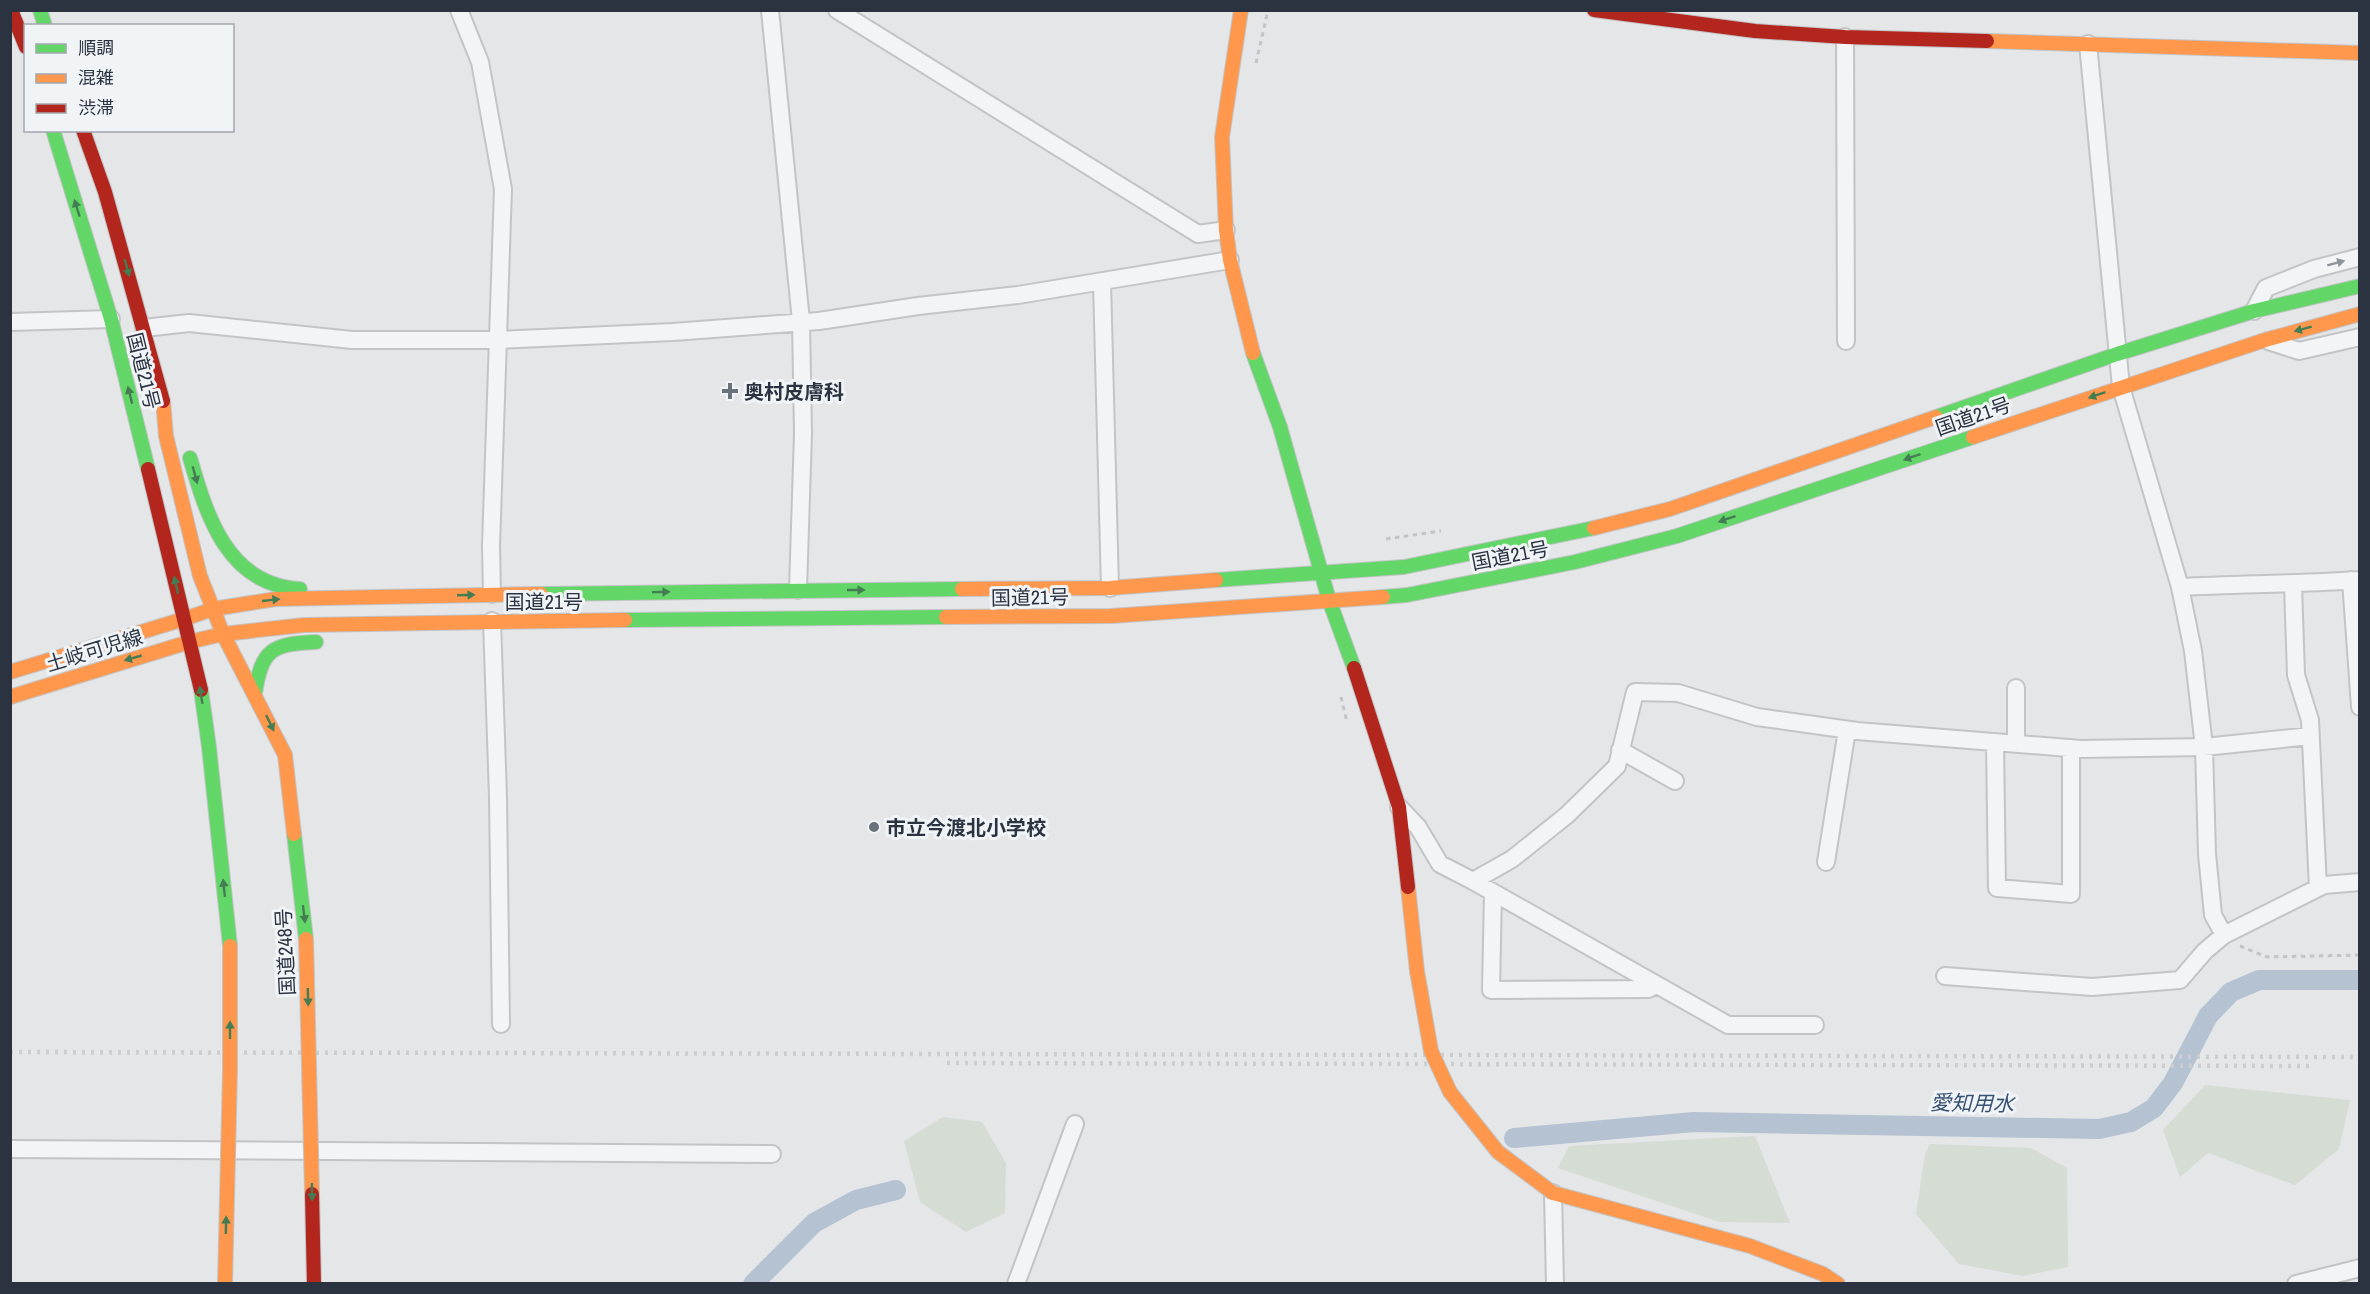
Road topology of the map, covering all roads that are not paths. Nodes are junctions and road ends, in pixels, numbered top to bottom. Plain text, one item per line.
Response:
1 (21, 10) edge
2 (459, 10) edge
3 (770, 10) edge
4 (837, 10) edge
5 (1241, 10) edge
6 (1594, 10) edge
7 (11, 11) edge
8 (1658, 15) edge
9 (1845, 37) junction
10 (24, 43) edge
11 (2088, 44) junction
12 (2360, 53) edge
13 (54, 132) edge
14 (84, 132) edge
15 (1226, 230) junction
16 (2360, 257) edge
17 (1230, 260) junction
18 (1102, 282) junction
19 (2360, 286) edge
20 (2254, 311) junction
21 (2360, 314) edge
22 (111, 319) junction
23 (801, 321) junction
24 (10, 322) edge
25 (144, 328) junction
26 (2360, 337) edge
27 (499, 340) junction
28 (2265, 340) junction
29 (1846, 341) dead end
30 (2117, 354) junction
31 (2121, 387) junction
32 (164, 403) junction
33 (177, 422) dead end
34 (186, 441) dead end
35 (1322, 572) junction
36 (2355, 580) edge
37 (2293, 585) junction
38 (2180, 587) junction
39 (1110, 588) junction
40 (798, 590) junction
41 (492, 594) junction
42 (415, 597) junction
43 (1329, 600) junction
44 (213, 609) junction
45 (184, 619) junction
46 (492, 621) junction
47 (435, 623) junction
48 (223, 634) junction
49 (392, 639) dead end
50 (334, 641) dead end
51 (189, 642) junction
52 (10, 672) edge
53 (2016, 688) dead end
54 (255, 693) junction
55 (10, 697) edge
56 (2360, 706) edge
57 (1846, 730) junction
58 (2311, 736) junction
59 (1995, 742) junction
60 (2016, 744) junction
61 (2204, 747) junction
62 (2071, 748) junction
63 (1620, 750) junction
64 (1675, 781) dead end
65 (1399, 807) junction
66 (1826, 862) dead end
67 (1473, 881) junction
68 (2360, 882) edge
69 (2318, 888) junction
70 (1493, 892) junction
71 (2224, 935) junction
72 (1945, 976) dead end
73 (1656, 985) junction
74 (501, 1024) dead end
75 (1815, 1024) dead end
76 (1075, 1124) dead end
77 (10, 1149) edge
78 (772, 1154) dead end
79 (1553, 1193) junction
80 (2360, 1268) edge
81 (225, 1284) edge
82 (314, 1284) edge
83 (1016, 1284) edge
84 (1555, 1284) edge
85 (1838, 1284) edge
86 (2296, 1284) edge

1 - 7 main road
2 - 27 street
3 - 23 street
4 - 15 street
5 - 15 main road
6 - 8 main road
7 - 10 main road
8 - 9 main road
9 - 11 main road
9 - 29 street
11 - 12 main road
11 - 30 street
22 -> 13 main road, 国道21号
14 -> 25 main road, 国道21号
15 - 17 main road
20 -> 16 street
17 - 18 street
17 - 35 main road
18 - 23 street
18 - 39 street
19 - 20 main road, 国道21号
20 - 30 main road, 国道21号
21 -> 28 main road, 国道21号
22 - 24 street
45 -> 22 main road, 国道21号
23 - 27 street
23 - 40 street
25 - 27 street
25 - 32 main road, 国道21号
26 - 28 street
27 - 41 street
28 - 31 main road, 国道21号
30 - 31 street
30 - 35 main road, 国道21号
31 - 38 street
31 -> 43 main road, 国道21号
32 - 33 main road
32 - 44 main road, 国道21号
34 -> 42 main road
35 - 39 main road, 国道21号
35 - 43 main road
36 - 37 street
36 - 56 street
37 - 38 street
37 - 58 street
38 - 61 street
40 -> 39 main road, 国道21号
41 -> 40 main road, 国道21号
42 -> 41 main road, 国道21号
44 -> 42 main road, 国道21号
43 - 46 main road, 国道21号
43 - 65 main road
44 - 45 main road, 土岐可児線
44 - 48 main road, 国道248号
45 - 51 main road, 国道21号
45 - 52 main road, 土岐可児線
46 - 47 main road, 国道21号
46 - 74 street
47 - 48 main road, 国道21号
47 - 49 main road
48 - 51 main road, 国道21号
48 - 54 main road, 国道248号
50 - 54 main road
51 -> 55 main road, 土岐可児線
81 -> 51 main road, bridge
53 - 60 street
54 -> 82 main road, 国道248号, bridge
57 - 59 street
57 - 63 street
57 - 66 street
58 - 61 street
58 - 69 street
59 - 60 street
59 - 62 street
60 - 62 street
61 - 62 street
61 - 71 street
63 - 64 street
63 - 67 street
65 - 67 street
65 - 79 main road, bridge
67 - 70 street
68 - 69 street
69 - 71 street
70 - 73 street
70 - 73 street
71 - 72 street
73 - 75 street
76 - 83 street
77 - 78 street
79 - 84 street
79 - 85 main road
80 - 86 street

